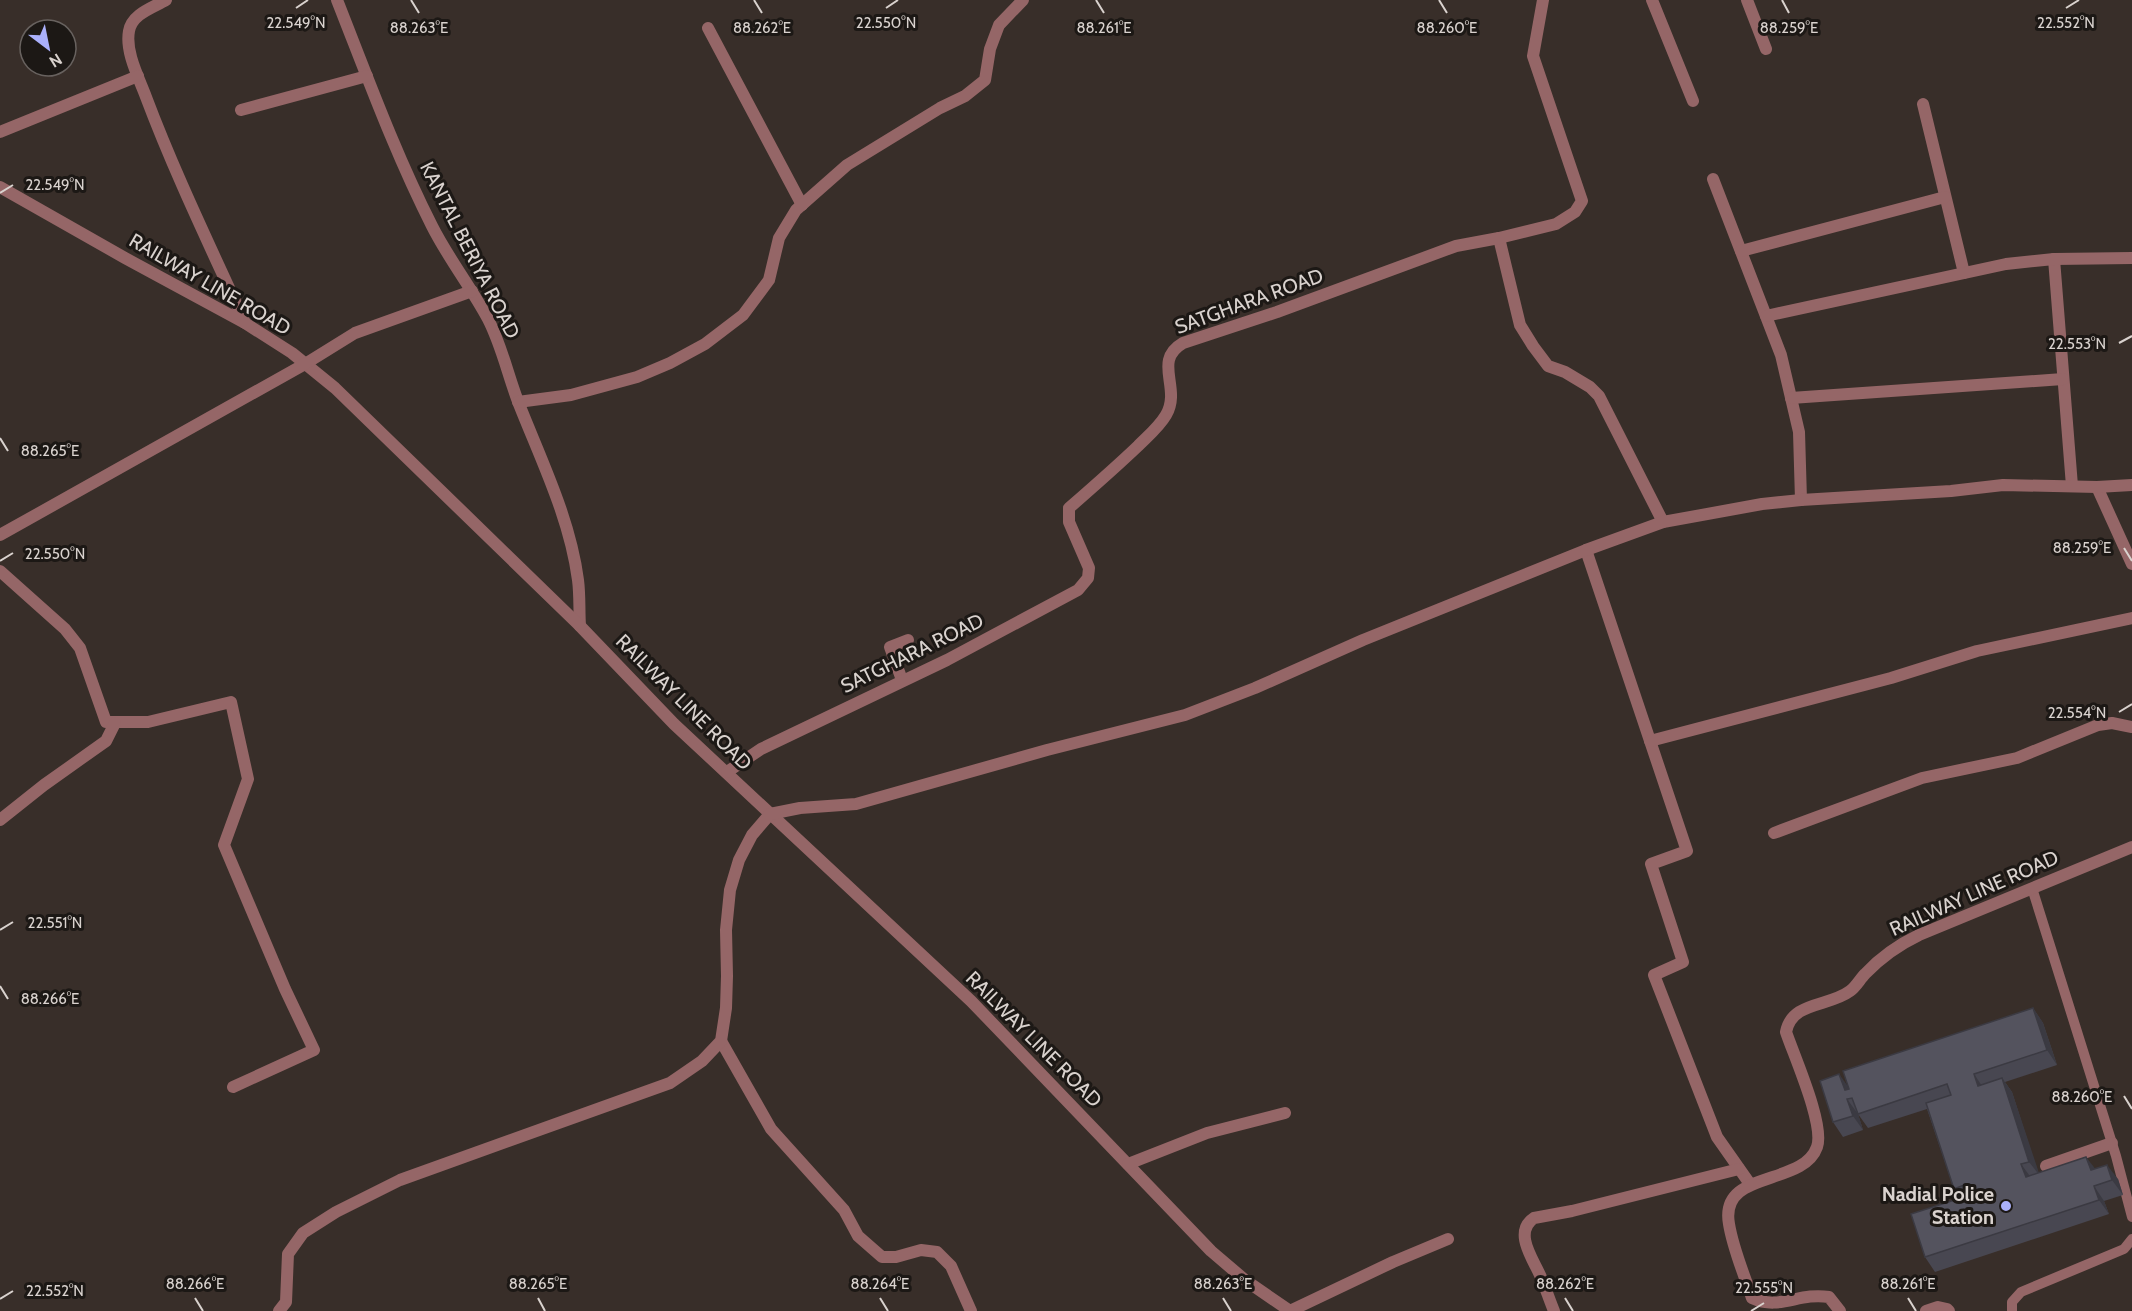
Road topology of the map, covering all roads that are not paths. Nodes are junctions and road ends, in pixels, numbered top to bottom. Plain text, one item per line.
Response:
1 (166, 0) edge
2 (337, 0) edge
3 (1023, 0) edge
4 (1543, 0) edge
5 (1652, 0) edge
6 (1747, 0) edge
7 (708, 28) dead end
8 (1766, 49) dead end
9 (138, 76) junction
10 (367, 76) junction
11 (1693, 101) dead end
12 (1923, 104) dead end
13 (241, 110) dead end
14 (0, 132) edge
15 (1713, 179) dead end
16 (0, 187) edge
17 (1946, 196) junction
18 (802, 205) junction
19 (1499, 238) junction
20 (1741, 251) junction
21 (2132, 258) edge
22 (2054, 259) junction
23 (1964, 273) junction
24 (472, 291) junction
25 (1766, 315) junction
26 (245, 323) junction
27 (305, 364) junction
28 (2063, 379) junction
29 (1791, 398) junction
30 (518, 402) junction
31 (2132, 484) edge
32 (2072, 486) junction
33 (2097, 487) junction
34 (1802, 500) junction
35 (1663, 522) junction
36 (0, 535) edge
37 (1586, 550) junction
38 (2132, 564) edge
39 (0, 571) edge
40 (2132, 618) edge
41 (580, 626) junction
42 (908, 640) dead end
43 (902, 680) junction
44 (115, 723) junction
45 (2132, 727) edge
46 (1650, 741) junction
47 (727, 772) junction
48 (770, 814) junction
49 (0, 820) edge
50 (1774, 833) dead end
51 (2132, 848) edge
52 (2032, 888) junction
53 (721, 1041) junction
54 (233, 1087) dead end
55 (1285, 1113) dead end
56 (2112, 1143) junction
57 (1128, 1164) junction
58 (2046, 1166) dead end
59 (1739, 1169) junction
60 (1750, 1184) junction
61 (2132, 1217) edge
62 (1448, 1239) dead end
63 (2132, 1239) edge
64 (286, 1308) edge
65 (971, 1311) edge
66 (1290, 1311) edge
67 (1554, 1311) edge
68 (1840, 1311) edge
69 (1926, 1311) edge
70 (1949, 1311) edge
71 (2012, 1311) edge

1 - 9 street
2 - 10 street, KANTAL BERIYA ROAD
3 - 18 street
4 - 19 street, SATGHARA ROAD
5 - 11 street
6 - 8 street
7 - 18 street
9 - 14 street
9 - 26 street
10 - 13 street
10 - 24 street, KANTAL BERIYA ROAD
12 - 17 street
15 - 20 street
16 - 26 street, RAILWAY LINE ROAD
17 - 20 street
17 - 23 street
18 - 30 street
19 - 35 street
19 - 43 street, SATGHARA ROAD
20 - 25 street
21 - 22 street
22 - 23 street
22 - 28 street
23 - 25 street
24 - 27 street
24 - 30 street, KANTAL BERIYA ROAD
25 - 29 street
26 - 27 street, RAILWAY LINE ROAD
27 - 36 street
27 - 41 street, RAILWAY LINE ROAD
28 - 29 street
28 - 32 street
29 - 34 street
30 - 41 street, KANTAL BERIYA ROAD
31 - 33 street
32 - 33 street
32 - 34 street
33 - 38 street
34 - 35 street
35 - 37 street
37 - 46 street
37 - 48 street
39 - 44 street
40 - 46 street
41 - 47 street, RAILWAY LINE ROAD
42 - 43 street
43 - 47 street, SATGHARA ROAD
44 - 49 street
44 - 54 street
45 - 50 street
46 - 59 street
47 - 48 street, RAILWAY LINE ROAD
48 - 53 street
48 - 57 street, RAILWAY LINE ROAD
51 - 52 street, RAILWAY LINE ROAD
52 - 56 lane
52 - 60 street, RAILWAY LINE ROAD
53 - 64 street
53 - 65 street
55 - 57 street
56 - 58 street
56 - 61 lane
57 - 66 street, RAILWAY LINE ROAD
59 - 60 street
59 - 67 street
60 - 68 street
62 - 66 street
63 - 71 lane
69 - 70 street

